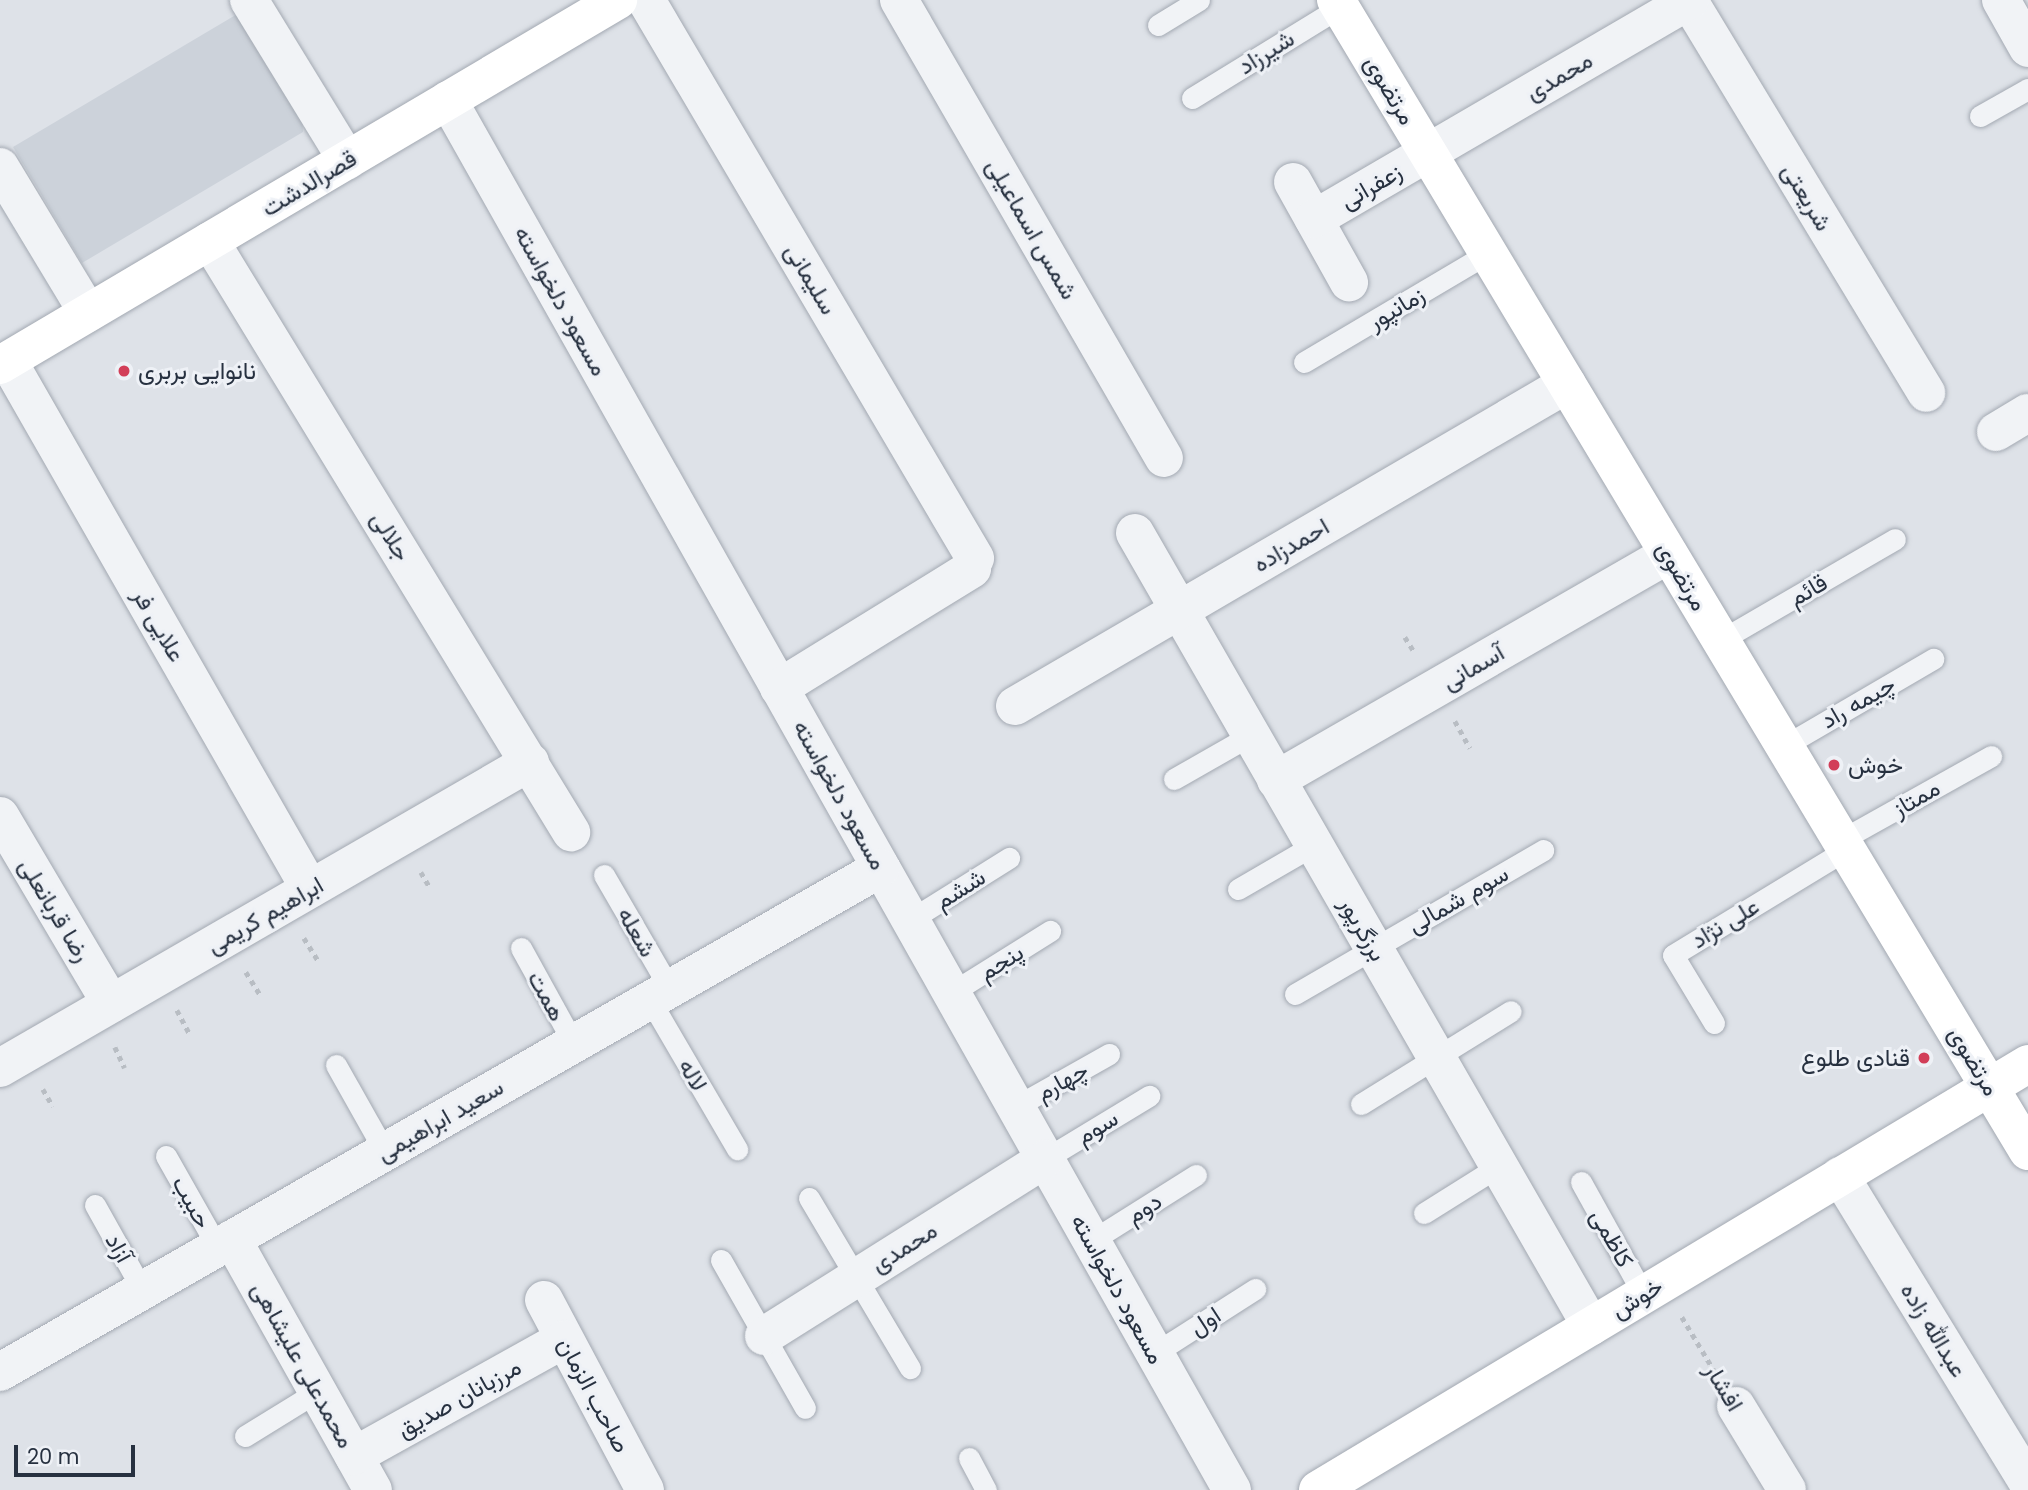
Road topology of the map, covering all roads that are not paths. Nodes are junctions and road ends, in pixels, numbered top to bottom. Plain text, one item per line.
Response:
1 (249, 0) edge
2 (623, 0) edge
3 (899, 0) edge
4 (1199, 0) edge
5 (1689, 0) edge
6 (2001, 0) edge
7 (1338, 3) edge
8 (1158, 25) dead end
9 (2028, 48) edge
10 (2028, 89) edge
11 (1192, 98) dead end
12 (448, 100) junction
13 (1980, 116) dead end
14 (1427, 153) junction
15 (347, 160) junction
16 (0, 167) edge
17 (1293, 182) dead end
18 (1314, 219) junction
19 (210, 241) junction
20 (1488, 253) junction
21 (1349, 282) dead end
22 (88, 313) junction
23 (1304, 362) dead end
24 (4, 363) edge
25 (1567, 384) junction
26 (1926, 393) dead end
27 (1164, 458) dead end
28 (1135, 533) dead end
29 (1895, 540) dead end
30 (1669, 554) junction
31 (1180, 610) junction
32 (1721, 640) junction
33 (1933, 659) dead end
34 (779, 688) junction
35 (1015, 706) dead end
36 (1251, 735) junction
37 (1784, 746) junction
38 (1991, 756) dead end
39 (530, 762) junction
40 (1174, 779) dead end
41 (1276, 779) junction
42 (0, 816) edge
43 (571, 832) dead end
44 (1314, 845) junction
45 (1844, 845) junction
46 (1543, 850) dead end
47 (1009, 858) dead end
48 (881, 868) junction
49 (604, 875) dead end
50 (310, 889) junction
51 (1238, 889) dead end
52 (911, 920) junction
53 (1050, 931) dead end
54 (521, 948) dead end
55 (1374, 949) junction
56 (951, 993) junction
57 (660, 994) junction
58 (1295, 994) dead end
59 (111, 1004) junction
60 (1511, 1011) dead end
61 (1714, 1024) dead end
62 (574, 1044) junction
63 (1109, 1054) dead end
64 (1437, 1058) junction
65 (2028, 1063) edge
66 (336, 1065) dead end
67 (0, 1068) edge
68 (1989, 1086) junction
69 (1149, 1096) dead end
70 (1360, 1104) dead end
71 (1015, 1107) junction
72 (737, 1149) dead end
73 (2028, 1151) edge
74 (385, 1152) junction
75 (166, 1156) dead end
76 (1045, 1159) junction
77 (1499, 1167) junction
78 (1196, 1175) dead end
79 (1840, 1176) junction
80 (1581, 1182) dead end
81 (809, 1198) dead end
82 (95, 1205) dead end
83 (1424, 1213) dead end
84 (1091, 1241) junction
85 (225, 1243) junction
86 (721, 1260) dead end
87 (857, 1277) junction
88 (1255, 1289) dead end
89 (1652, 1289) junction
90 (143, 1291) junction
91 (544, 1300) dead end
92 (1591, 1326) junction
93 (764, 1336) junction
94 (564, 1339) junction
95 (1154, 1353) junction
96 (910, 1368) dead end
97 (0, 1372) edge
98 (318, 1391) junction
99 (1736, 1406) road end
100 (806, 1408) dead end
101 (245, 1436) dead end
102 (354, 1456) junction
103 (969, 1458) dead end
104 (2028, 1483) edge
105 (373, 1490) edge
106 (645, 1490) edge
107 (986, 1490) edge
108 (1232, 1490) edge
109 (1318, 1490) edge
110 (1787, 1490) edge

1 - 15 street
2 - 12 street, قصرالدشت
2 - 34 street, سلیمانی
3 - 27 street, شمس اسماعیلی
4 - 8 lane
5 - 14 street, محمدی
5 - 26 street, شریعتی
6 - 9 street
7 - 11 lane, شیرزاد
7 - 14 street, مرتضوی
10 - 13 lane
12 - 15 street, قصرالدشت
12 - 34 street, مسعود دلخواسته
14 - 18 street, زعفرانی
14 - 20 street, مرتضوی
15 - 19 street, قصرالدشت
16 - 22 street
17 - 18 street
18 - 21 street
19 - 22 street, قصرالدشت
19 - 39 street, جلالی
20 - 23 lane, زمانپور
20 - 25 street, مرتضوی
22 - 24 street, قصرالدشت
24 - 50 street, علایی فر
25 - 30 street, مرتضوی
25 - 31 street, احمدزاده
28 - 31 street, برزگرپور
29 - 32 lane, قائم
30 - 32 street, مرتضوی
30 - 41 street, آسمانی
31 - 35 street, احمدزاده
31 - 36 street, برزگرپور
32 - 37 street, مرتضوی
33 - 37 lane, چیمه راد
34 - 48 street, مسعود دلخواسته
36 - 40 lane
36 - 41 street, برزگرپور
37 - 45 street, مرتضوی
38 - 45 lane, ممتاز
39 - 43 street, جلالی
39 - 50 street, ابراهیم کریمی
41 - 44 street, برزگرپور
42 - 59 street, رضا قربانعلی
44 - 51 lane
44 - 55 street, برزگرپور
45 - 61 lane, علی نژاد
45 - 68 street, مرتضوی
46 - 55 lane, سوم شمالی
47 - 52 lane, ششم
48 - 52 street, مسعود دلخواسته
48 - 57 street, سعید ابراهیمی
49 - 57 lane, شعله
50 - 59 street, ابراهیم کریمی
52 - 56 street, مسعود دلخواسته
53 - 56 lane, پنجم
54 - 62 lane, همت
55 - 58 lane, سوم شمالی
55 - 64 street, برزگرپور
56 - 71 street, مسعود دلخواسته
57 - 62 street, سعید ابراهیمی
57 - 72 lane, لاله
59 - 67 street, ابراهیم کریمی
60 - 64 lane
62 - 74 street, سعید ابراهیمی
63 - 71 lane, چهارم
64 - 70 lane
64 - 77 street, برزگرپور
65 - 68 street, خوش
66 - 74 lane
68 - 73 street, مرتضوی
68 - 79 street, خوش
69 - 76 lane, سوم
71 - 76 street, مسعود دلخواسته
74 - 85 street, سعید ابراهیمی
75 - 85 lane, حبیب
76 - 84 street, مسعود دلخواسته
76 - 87 street, محمدی
77 - 83 lane
77 - 92 street, برزگرپور
78 - 84 lane, دوم
79 - 89 street, خوش
79 - 104 street, عبدالله زاده
80 - 89 lane, کاظمی
81 - 87 lane
82 - 90 lane, آزاد
84 - 95 street, مسعود دلخواسته
85 - 90 street, سعید ابراهیمی
85 - 98 street, محمدعلی علیشاهی
86 - 93 lane
87 - 93 street, محمدی
87 - 96 lane
88 - 95 lane, اول
89 - 92 street, خوش
90 - 97 street, سعید ابراهیمی
91 - 94 street, صاحب الزمان
92 - 109 street, خوش
93 - 100 lane
94 - 102 street, مرزبانان صدیق
94 - 106 street, صاحب الزمان
95 - 108 street, مسعود دلخواسته
98 - 101 lane
98 - 102 street, محمدعلی علیشاهی
99 - 110 street, افشار
102 - 105 street, محمدعلی علیشاهی
103 - 107 lane

